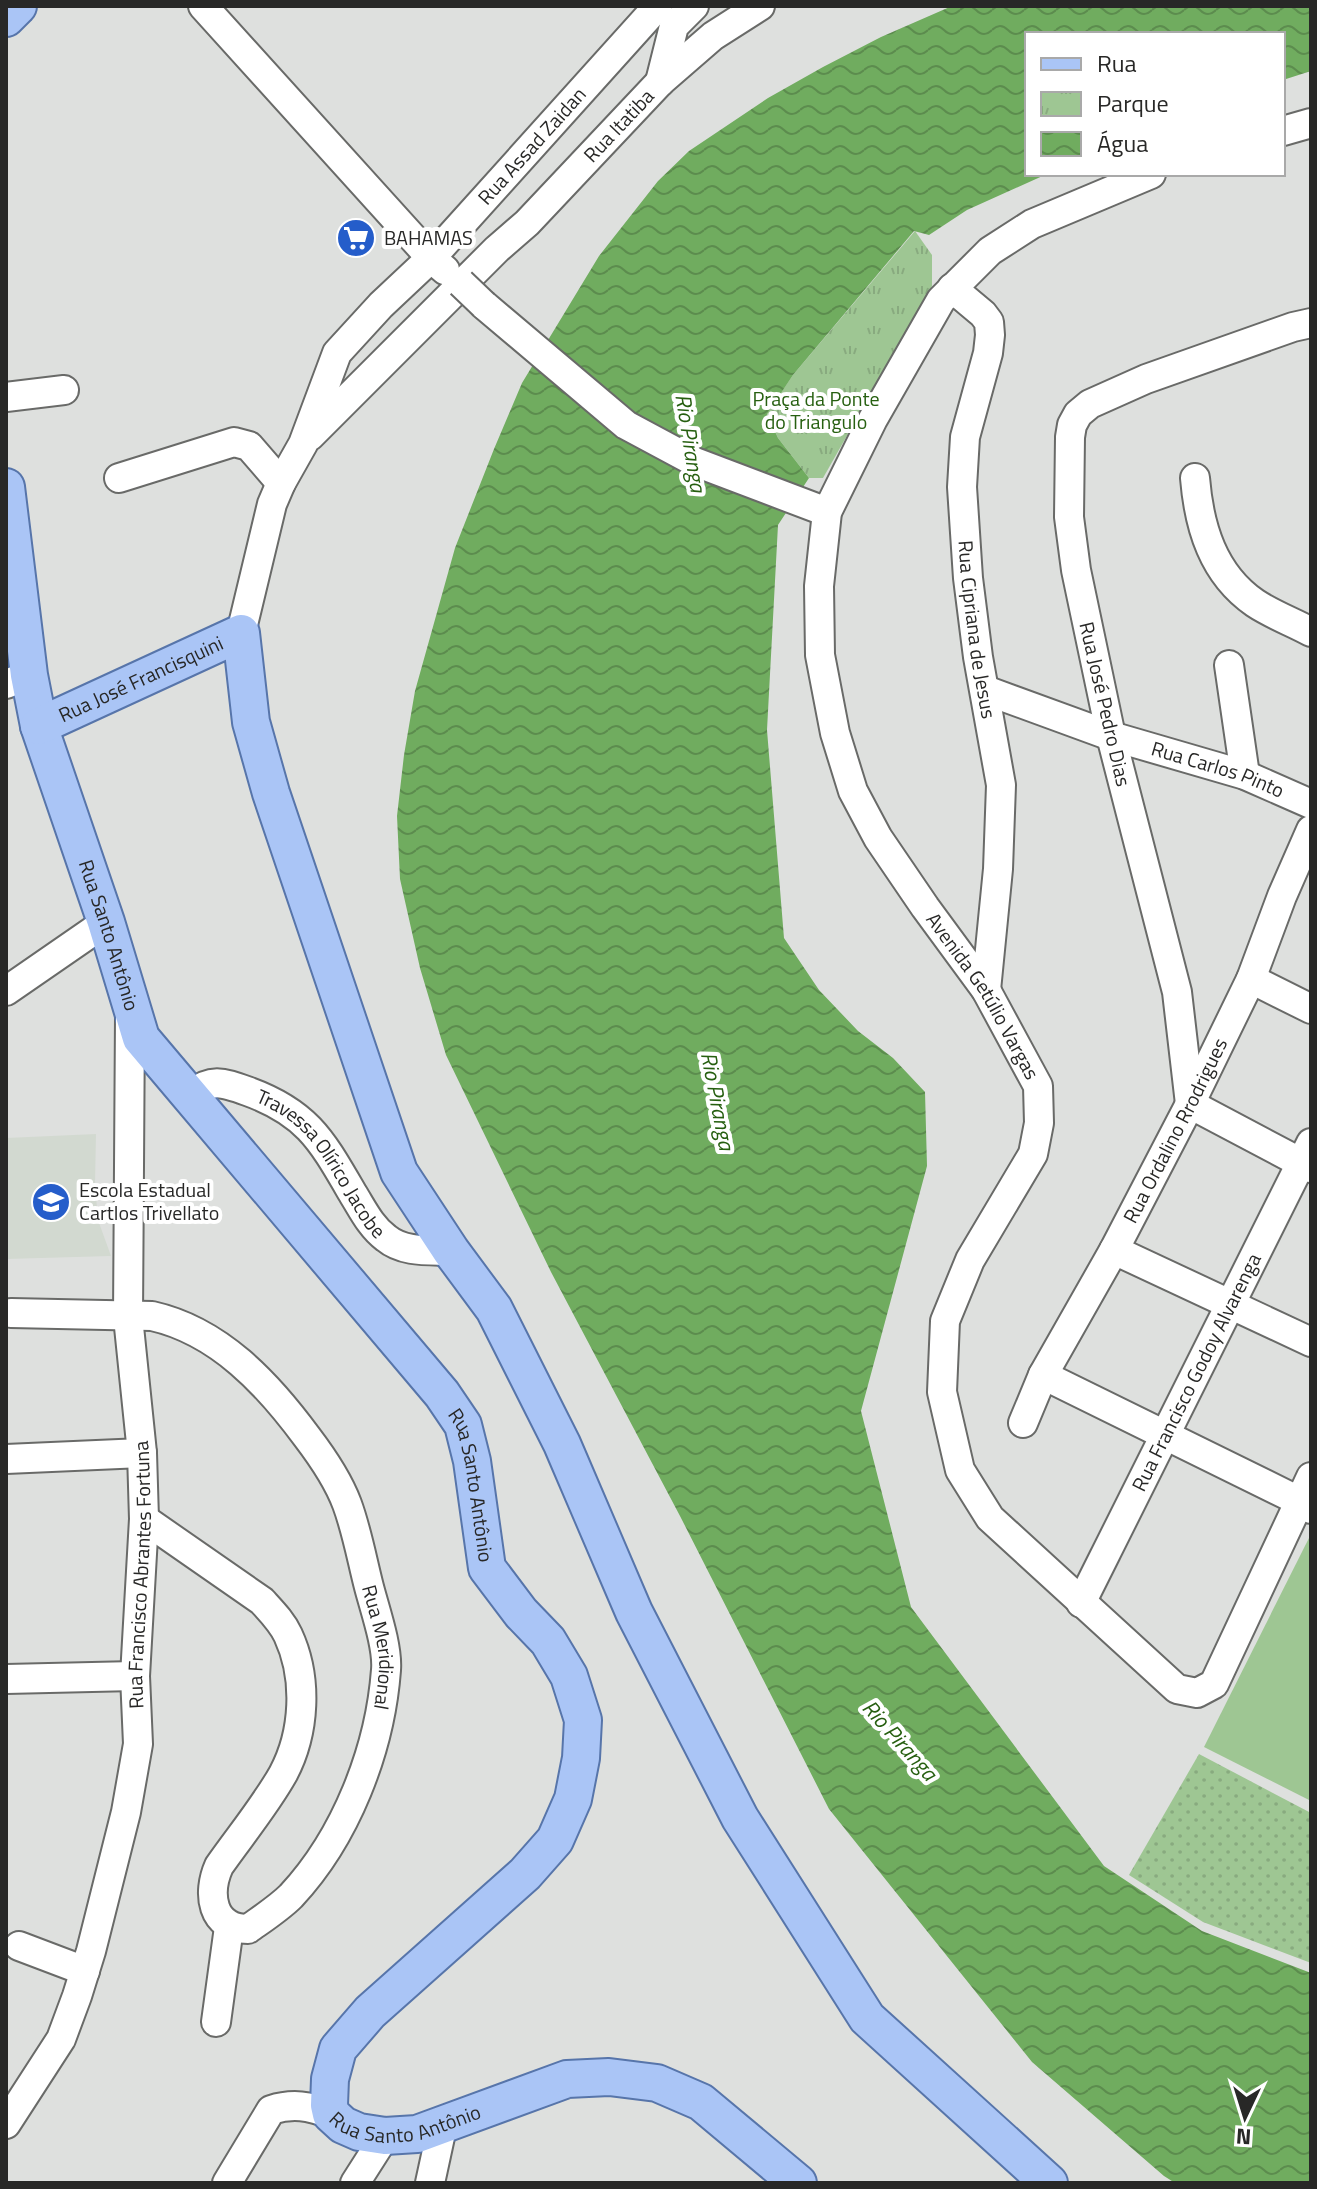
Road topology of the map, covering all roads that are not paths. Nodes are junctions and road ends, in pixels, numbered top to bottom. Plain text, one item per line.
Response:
1 (18, 6) edge
2 (203, 6) edge
3 (658, 6) edge
4 (694, 6) edge
5 (760, 6) edge
6 (6, 18) edge
7 (660, 82) junction
8 (1311, 123) edge
9 (1285, 130) edge
10 (1146, 176) edge
11 (431, 258) junction
12 (489, 259) joint
13 (952, 288) junction
14 (1311, 323) edge
15 (64, 390) dead end
16 (6, 397) edge
17 (303, 444) junction
18 (119, 478) dead end
19 (1195, 478) dead end
20 (281, 483) junction
21 (6, 487) edge
22 (820, 510) junction
23 (14, 612) edge
24 (1311, 632) edge
25 (241, 633) junction
26 (1229, 665) dead end
27 (18, 680) edge
28 (985, 690) junction
29 (39, 726) junction
30 (1111, 736) junction
31 (1245, 775) junction
32 (1311, 804) edge
33 (1311, 830) edge
34 (106, 922) junction
35 (1251, 979) junction
36 (986, 990) junction
37 (6, 991) edge
38 (130, 1001) junction
39 (1311, 1009) edge
40 (190, 1095) junction
41 (1190, 1104) junction
42 (1308, 1158) edge
43 (1114, 1250) junction
44 (451, 1251) junction
45 (1232, 1305) junction
46 (11, 1313) dead end
47 (128, 1317) junction
48 (1311, 1342) edge
49 (1043, 1375) junction
50 (1023, 1423) dead end
51 (1165, 1435) junction
52 (142, 1453) junction
53 (6, 1459) edge
54 (1311, 1477) edge
55 (1304, 1506) edge
56 (144, 1519) junction
57 (1081, 1603) junction
58 (135, 1676) junction
59 (6, 1679) edge
60 (229, 1927) junction
61 (19, 1946) dead end
62 (85, 1971) junction
63 (216, 2022) dead end
64 (331, 2114) junction
65 (443, 2123) junction
66 (6, 2124) edge
67 (385, 2136) junction
68 (227, 2183) edge
69 (355, 2183) edge
70 (430, 2183) edge
71 (798, 2183) edge
72 (1049, 2183) edge

1 - 6 main road
2 - 11 street
3 - 11 street, Rua Assad Zaidan
4 - 7 street
5 - 7 street, Rua Itatiba
7 - 12 street, Rua Itatiba
8 - 9 street
10 - 13 street
11 - 17 street, Rua Assad Zaidan
11 - 22 street, bridge
12 - 17 street, Rua Assad Zaidan
13 - 22 street
13 - 28 street, Rua Cipriana de Jesus
14 - 30 street, Rua José Pedro Dias
15 - 16 street
17 - 20 street, Rua Assad Zaidan
18 - 20 street
19 - 24 street
20 - 25 street, Rua Assad Zaidan
21 - 23 main road, Rua Santo Antônio
22 - 36 street, Avenida Getúlio Vargas
23 - 27 main road, Rua Santo Antônio
25 - 29 main road, Rua José Francisquini
25 - 44 main road
26 - 31 street
27 - 29 main road, Rua Santo Antônio
28 - 30 street, Rua Carlos Pinto
28 - 36 street, Rua Cipriana de Jesus
29 - 34 main road, Rua Santo Antônio
30 - 31 street, Rua Carlos Pinto
30 - 41 street, Rua José Pedro Dias
31 - 32 street, Rua Carlos Pinto
33 - 35 street, Rua Ordalino Rrodrigues
34 - 37 street
34 - 38 main road, Rua Santo Antônio
35 - 39 street
35 - 41 street, Rua Ordalino Rrodrigues
36 - 57 street, Avenida Getúlio Vargas
38 - 40 main road, Rua Santo Antônio
38 - 47 street, Rua Francisco Abrantes Fortuna
40 - 44 street, Travessa Olírico Jacobe
40 - 64 main road, Rua Santo Antônio
41 - 42 street
41 - 43 street, Rua Ordalino Rrodrigues
42 - 45 street, Rua Francisco Godoy Alvarenga
43 - 45 street
43 - 49 street, Rua Ordalino Rrodrigues
44 - 72 main road
45 - 48 street
45 - 51 street, Rua Francisco Godoy Alvarenga
46 - 47 street, Rua Meridional
47 - 52 street, Rua Francisco Abrantes Fortuna
47 - 60 street, Rua Meridional
49 - 50 street, Rua Ordalino Rrodrigues
49 - 51 street
51 - 55 street
51 - 57 street, Rua Francisco Godoy Alvarenga
52 - 53 street
52 - 56 street, Rua Francisco Abrantes Fortuna
54 - 55 street
55 - 57 street, Avenida Getúlio Vargas
56 - 58 street, Rua Francisco Abrantes Fortuna
56 - 60 street
58 - 59 street
58 - 62 street, Rua Francisco Abrantes Fortuna
60 - 63 street
61 - 62 street
62 - 66 street, Rua Francisco Abrantes Fortuna
64 - 67 main road, Rua Santo Antônio
64 - 68 street
65 - 67 main road, Rua Santo Antônio
65 - 70 street
65 - 71 main road, Rua Santo Antônio
67 - 69 street

